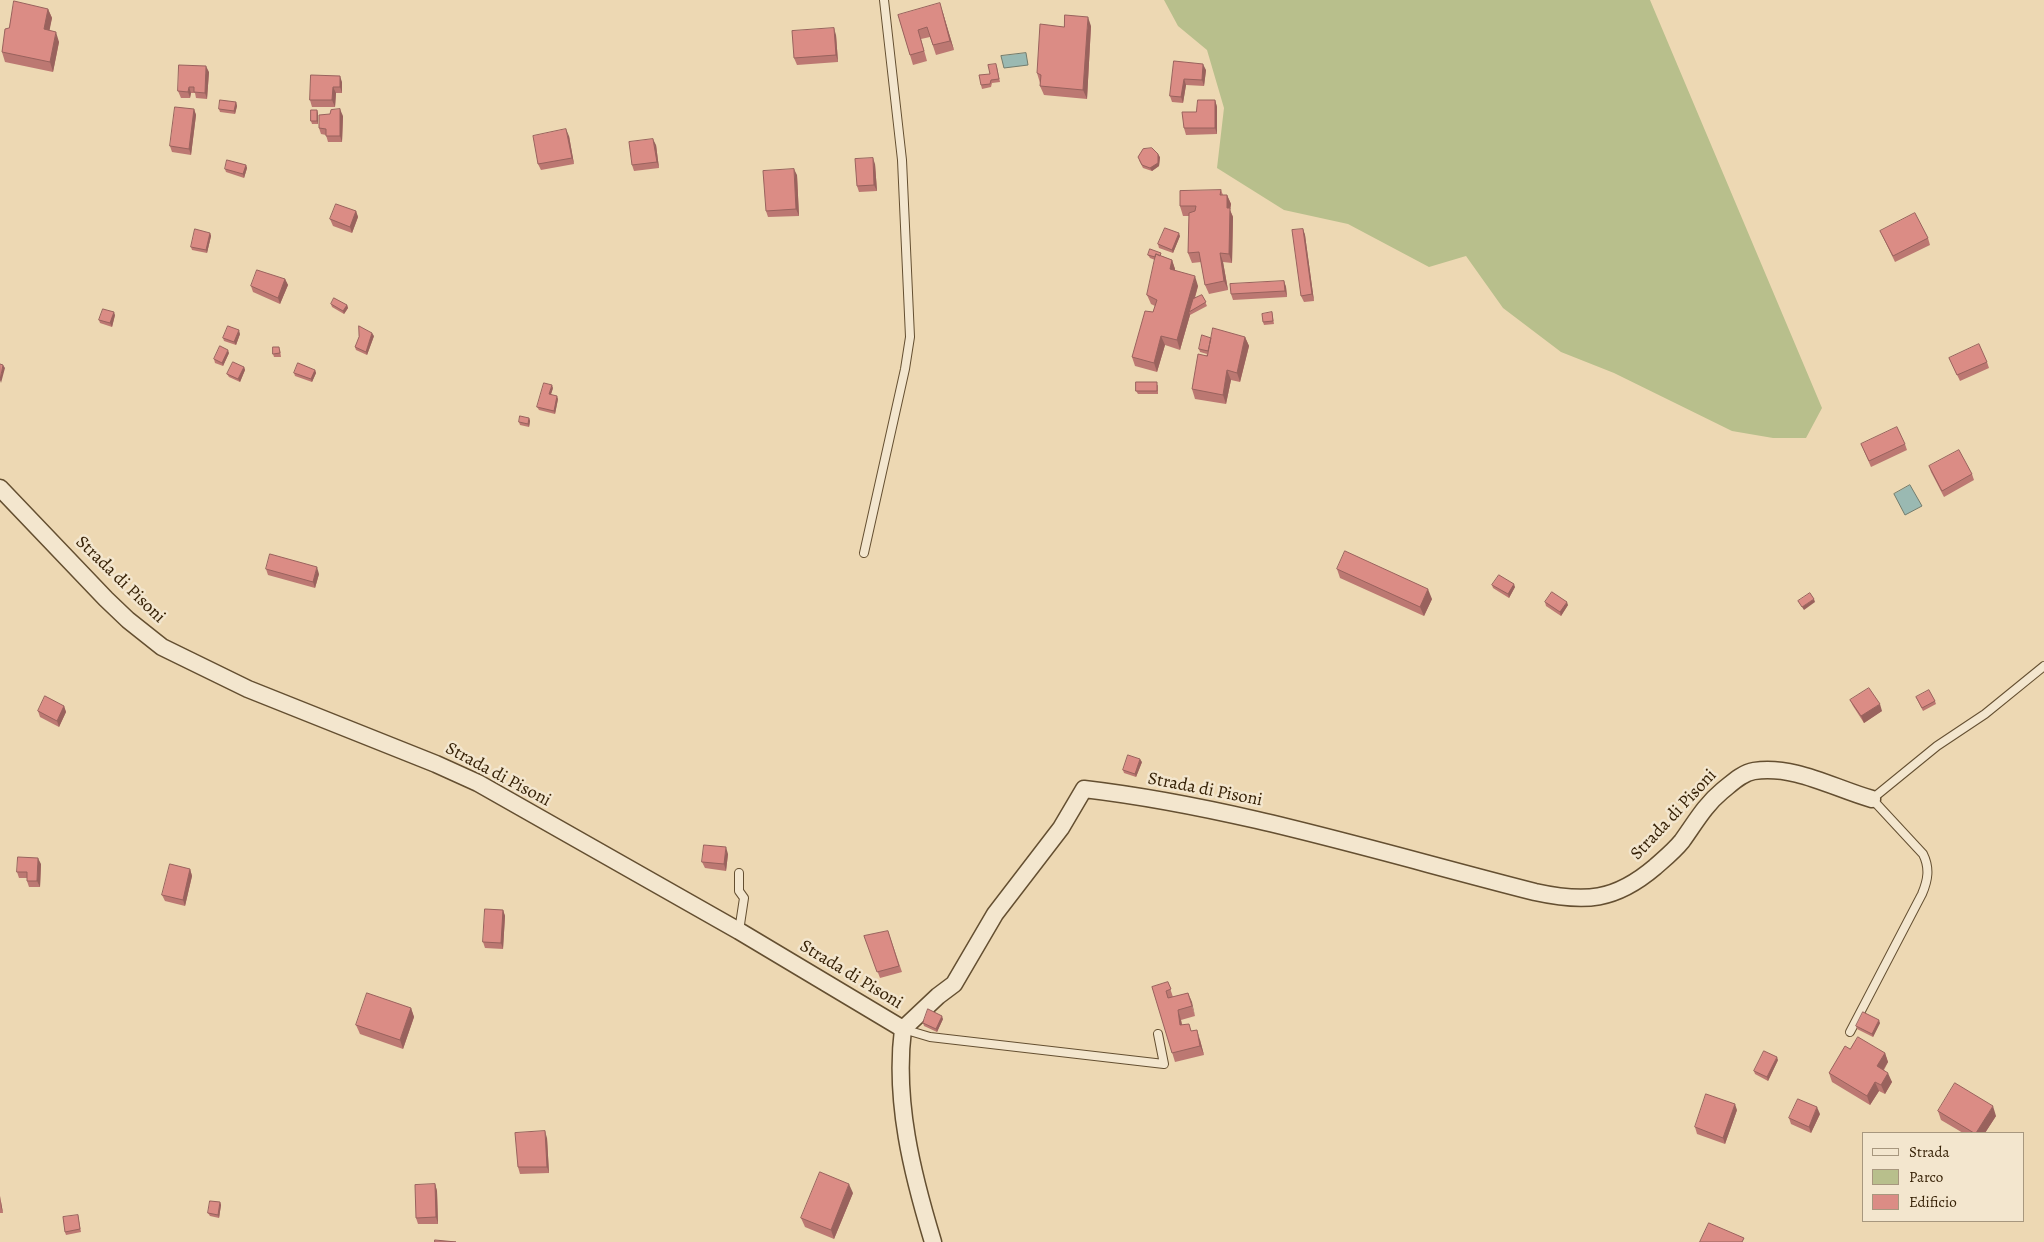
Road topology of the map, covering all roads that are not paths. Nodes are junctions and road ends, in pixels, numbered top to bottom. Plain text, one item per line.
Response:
1 (884, 0) edge
2 (0, 488) edge
3 (864, 553) dead end
4 (2044, 666) edge
5 (1872, 799) junction
6 (739, 873) dead end
7 (739, 931) junction
8 (903, 1029) junction
9 (1850, 1032) dead end
10 (1158, 1034) dead end
11 (933, 1242) edge

1 - 3 lane
2 - 7 street, Strada di Pisoni
4 - 5 lane
5 - 8 street, Strada di Pisoni
5 - 9 lane
6 - 7 lane
7 - 8 street, Strada di Pisoni
8 - 10 lane
8 - 11 street

